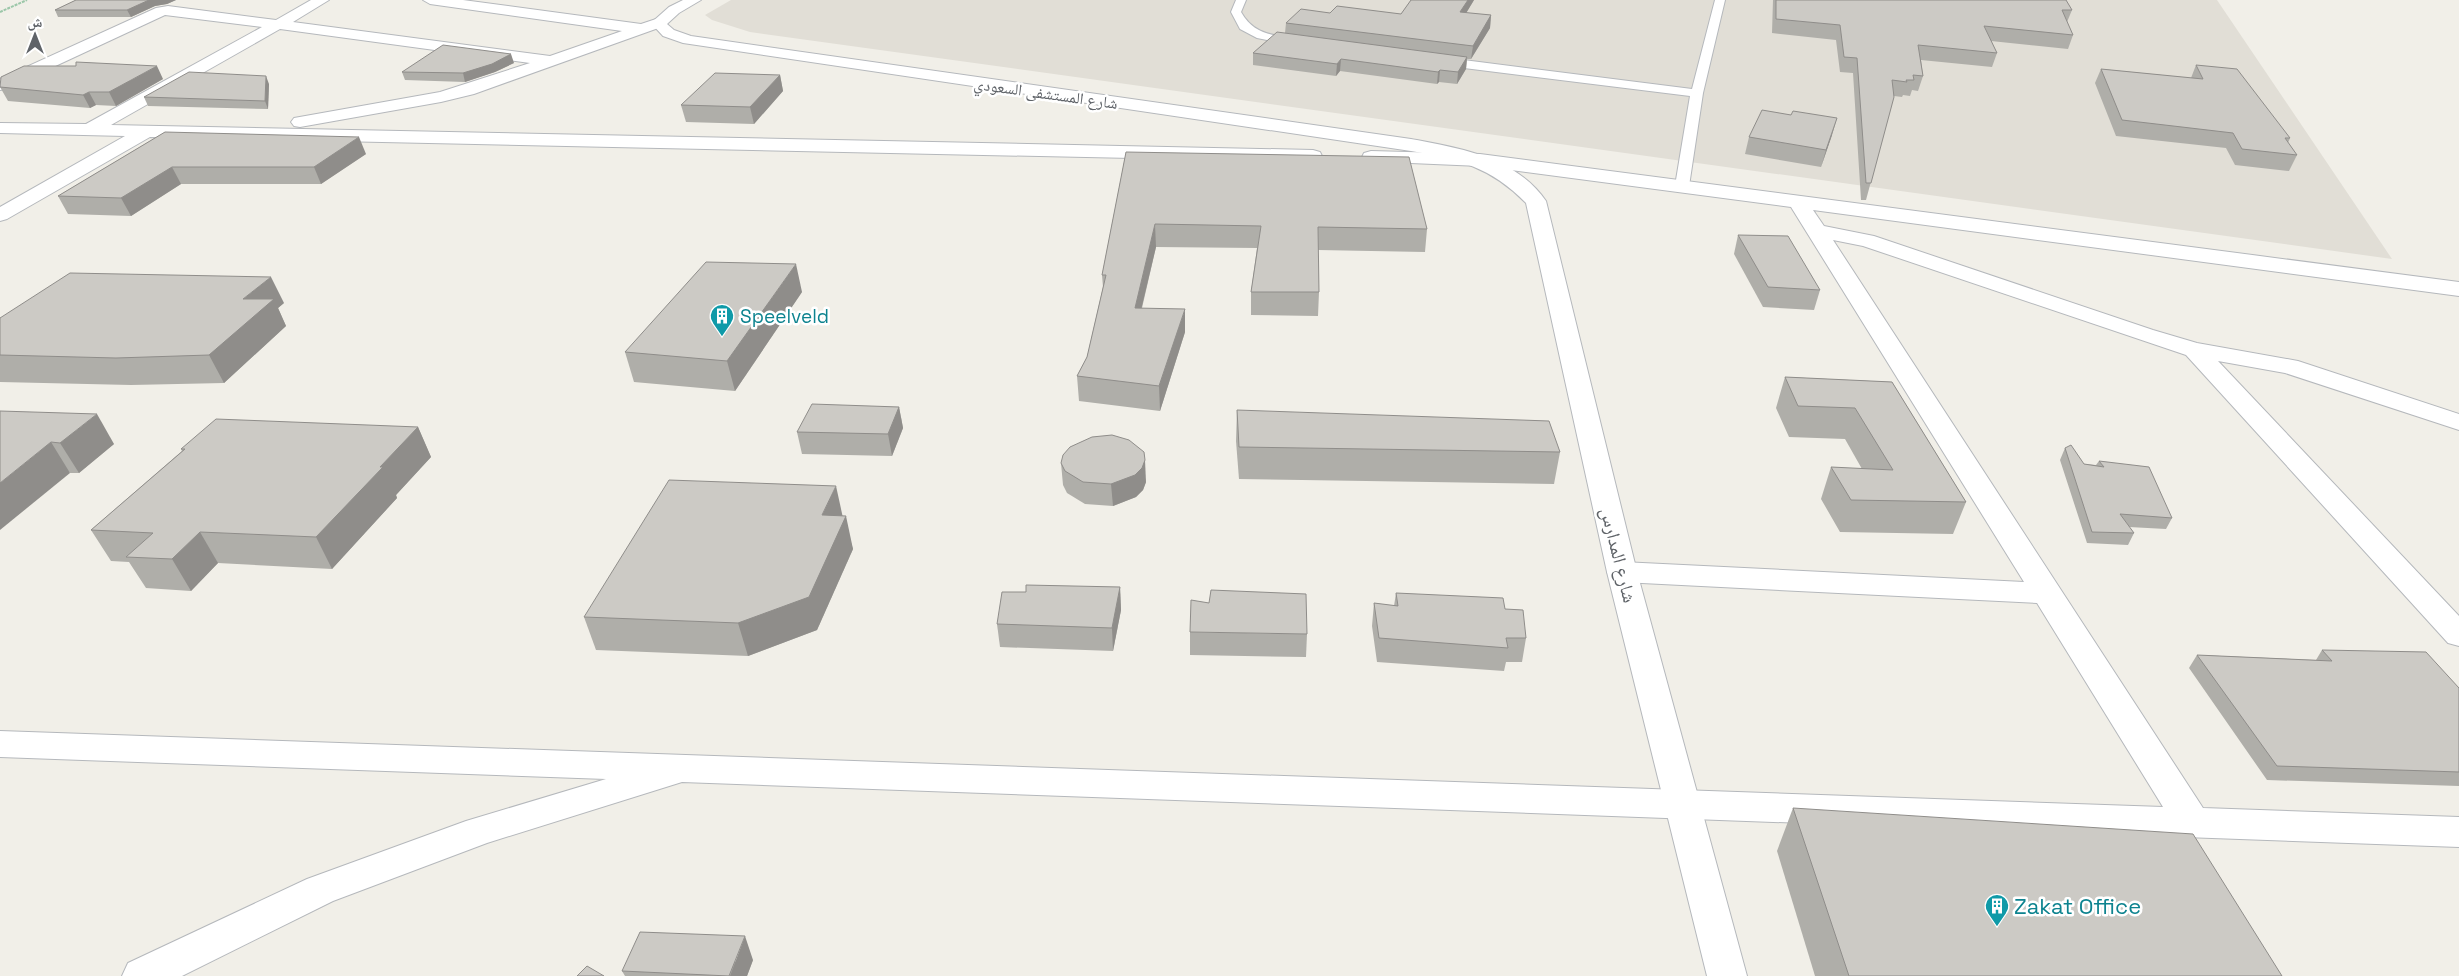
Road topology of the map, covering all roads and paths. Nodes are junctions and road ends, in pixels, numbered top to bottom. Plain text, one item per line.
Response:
1 (27, 0) edge
2 (322, 0) edge
3 (430, 0) edge
4 (694, 0) edge
5 (1241, 0) edge
6 (1720, 0) edge
7 (0, 12) edge
8 (659, 23) junction
9 (281, 24) junction
10 (641, 29) junction
11 (1306, 44) edge
12 (1424, 59) edge
13 (552, 61) junction
14 (0, 85) edge
15 (1697, 93) junction
16 (0, 128) edge
17 (90, 130) junction
18 (147, 131) junction
19 (238, 132) junction
20 (1334, 156) edge
21 (1353, 157) edge
22 (1480, 160) junction
23 (1682, 186) junction
24 (1798, 202) junction
25 (0, 215) edge
26 (1815, 231) junction
27 (2459, 289) edge
28 (2194, 350) junction
29 (2459, 422) edge
30 (1622, 572) junction
31 (2045, 593) junction
32 (2459, 635) edge
33 (0, 744) edge
34 (689, 768) junction
35 (1682, 803) junction
36 (2192, 822) junction
37 (2459, 832) edge
38 (142, 976) edge
39 (1727, 976) edge

1 - 7 path
2 - 9 street
3 - 10 street
4 - 8 street
5 - 11 lane
6 - 15 lane
8 - 10 street
8 - 22 street, شارع المستشفى السعودي
9 - 13 street
9 - 14 street
9 - 17 street
10 - 13 street
12 - 15 lane
13 - 19 street
15 - 23 lane
16 - 17 street
17 - 18 street
18 - 19 street
18 - 25 street
19 - 20 street
21 - 22 street
22 - 23 street
22 - 30 street, شارع المدارس
23 - 24 street
24 - 26 street
24 - 27 street
26 - 28 street
26 - 31 street
28 - 29 street
28 - 32 street
30 - 31 street
30 - 35 street, شارع المدارس
31 - 36 street
33 - 34 street
34 - 35 street
34 - 38 street
35 - 36 street
35 - 39 street, شارع المدارس
36 - 37 street

